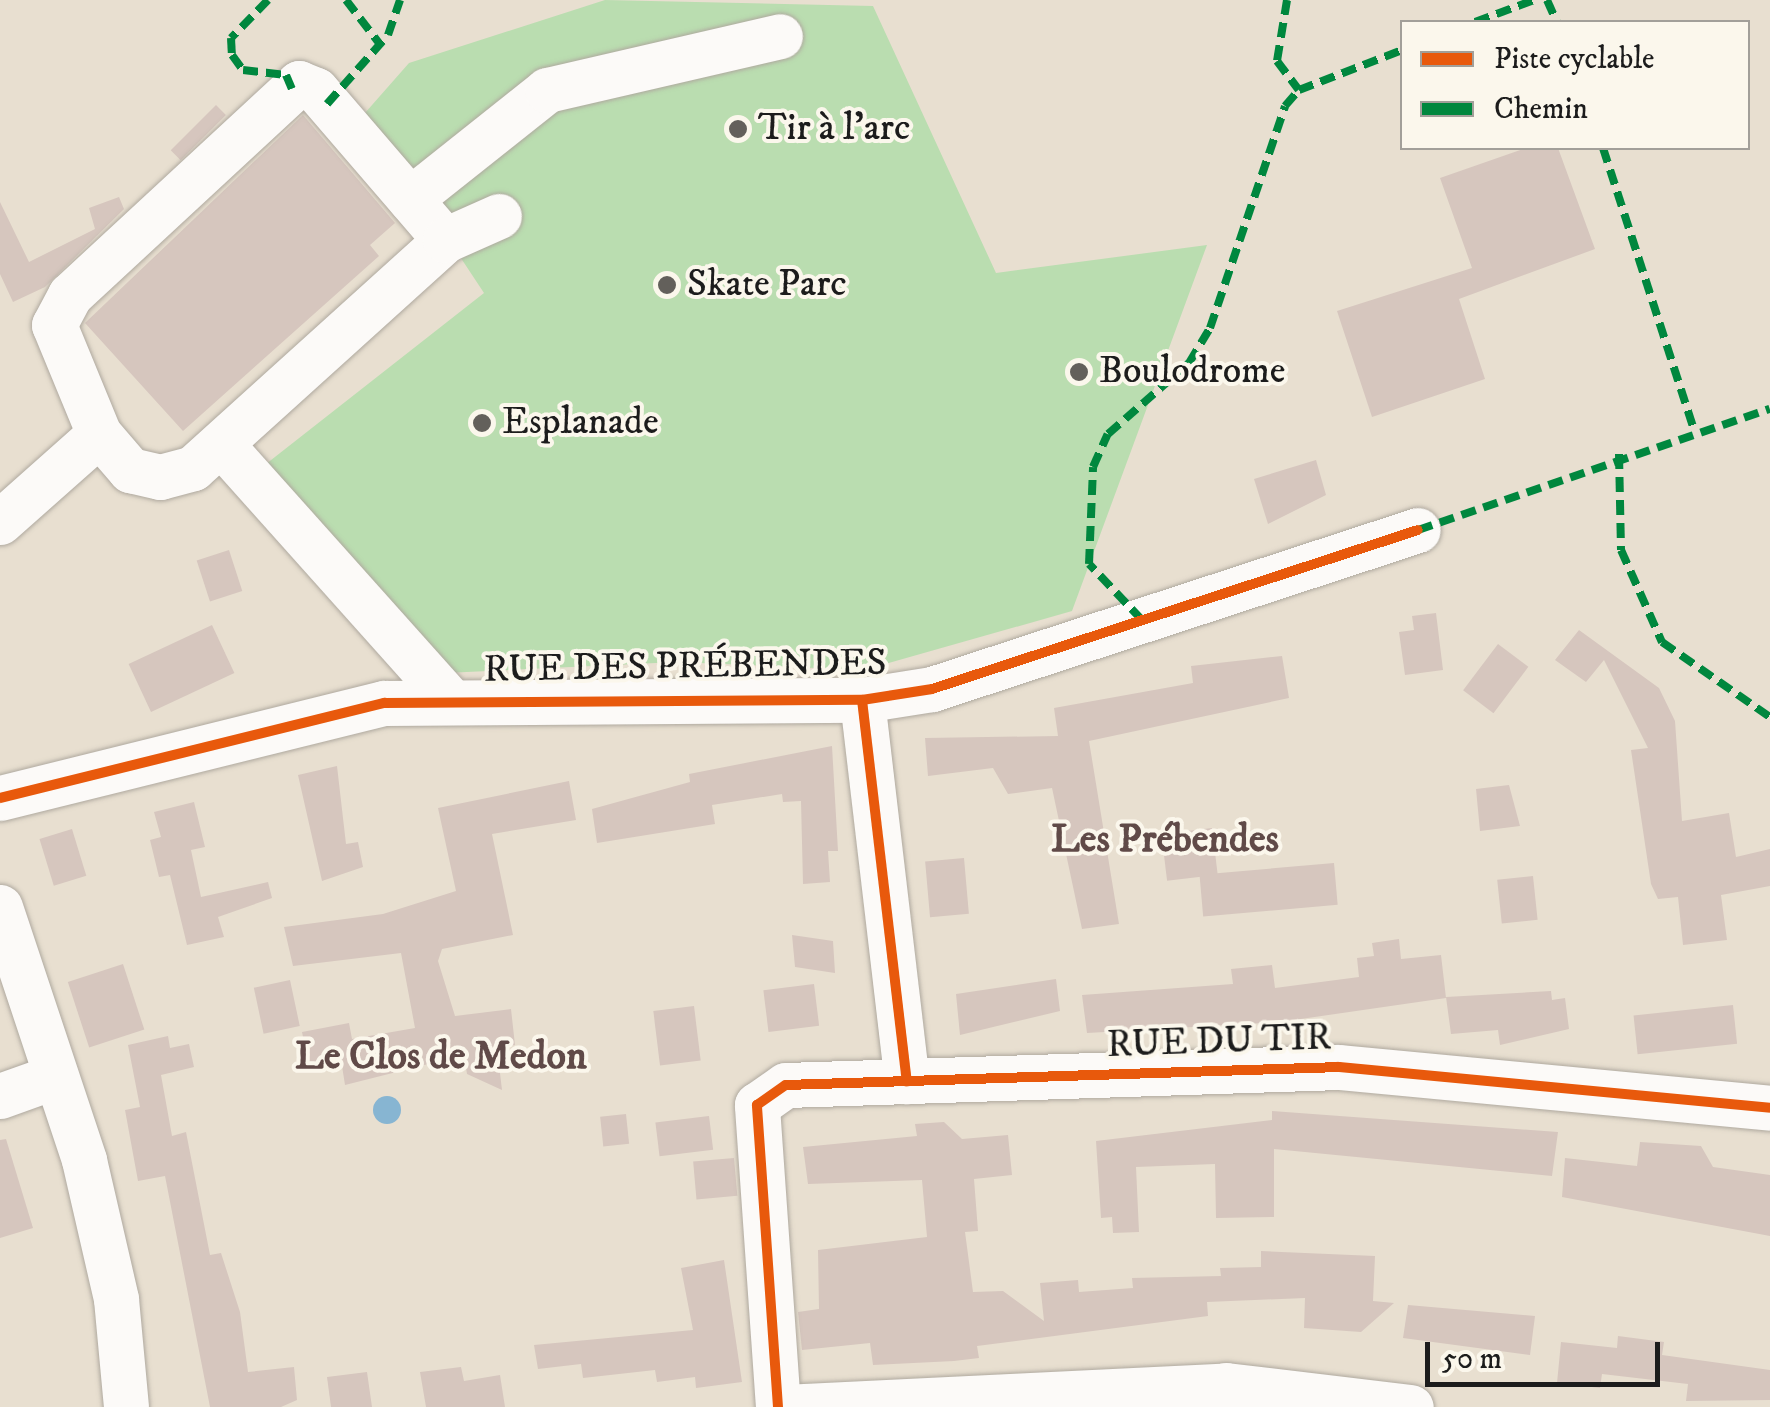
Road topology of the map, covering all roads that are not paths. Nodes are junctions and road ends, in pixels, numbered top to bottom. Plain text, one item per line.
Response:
1 (780, 36) dead end
2 (410, 199) junction
3 (499, 216) dead end
4 (446, 240) junction
5 (99, 434) junction
6 (222, 444) junction
7 (0, 522) edge
8 (1418, 530) dead end
9 (862, 700) junction
10 (451, 701) junction
11 (0, 798) edge
12 (0, 907) edge
13 (56, 1076) junction
14 (907, 1081) junction
15 (0, 1096) edge
16 (1770, 1108) edge
17 (126, 1407) edge
18 (781, 1407) edge
19 (1411, 1407) edge

1 - 2 street
2 - 4 street
2 - 5 street
3 - 4 street
4 - 6 street
5 - 6 street
5 - 7 street
6 - 10 street
8 - 9 street, RUE DES PRÉBENDES
9 - 10 street, RUE DES PRÉBENDES
9 - 14 street
10 - 11 street, RUE DES PRÉBENDES
12 - 13 street
13 - 15 street
13 - 17 street
14 - 16 street, RUE DU TIR
14 - 18 street, RUE DU TIR
18 - 19 street

